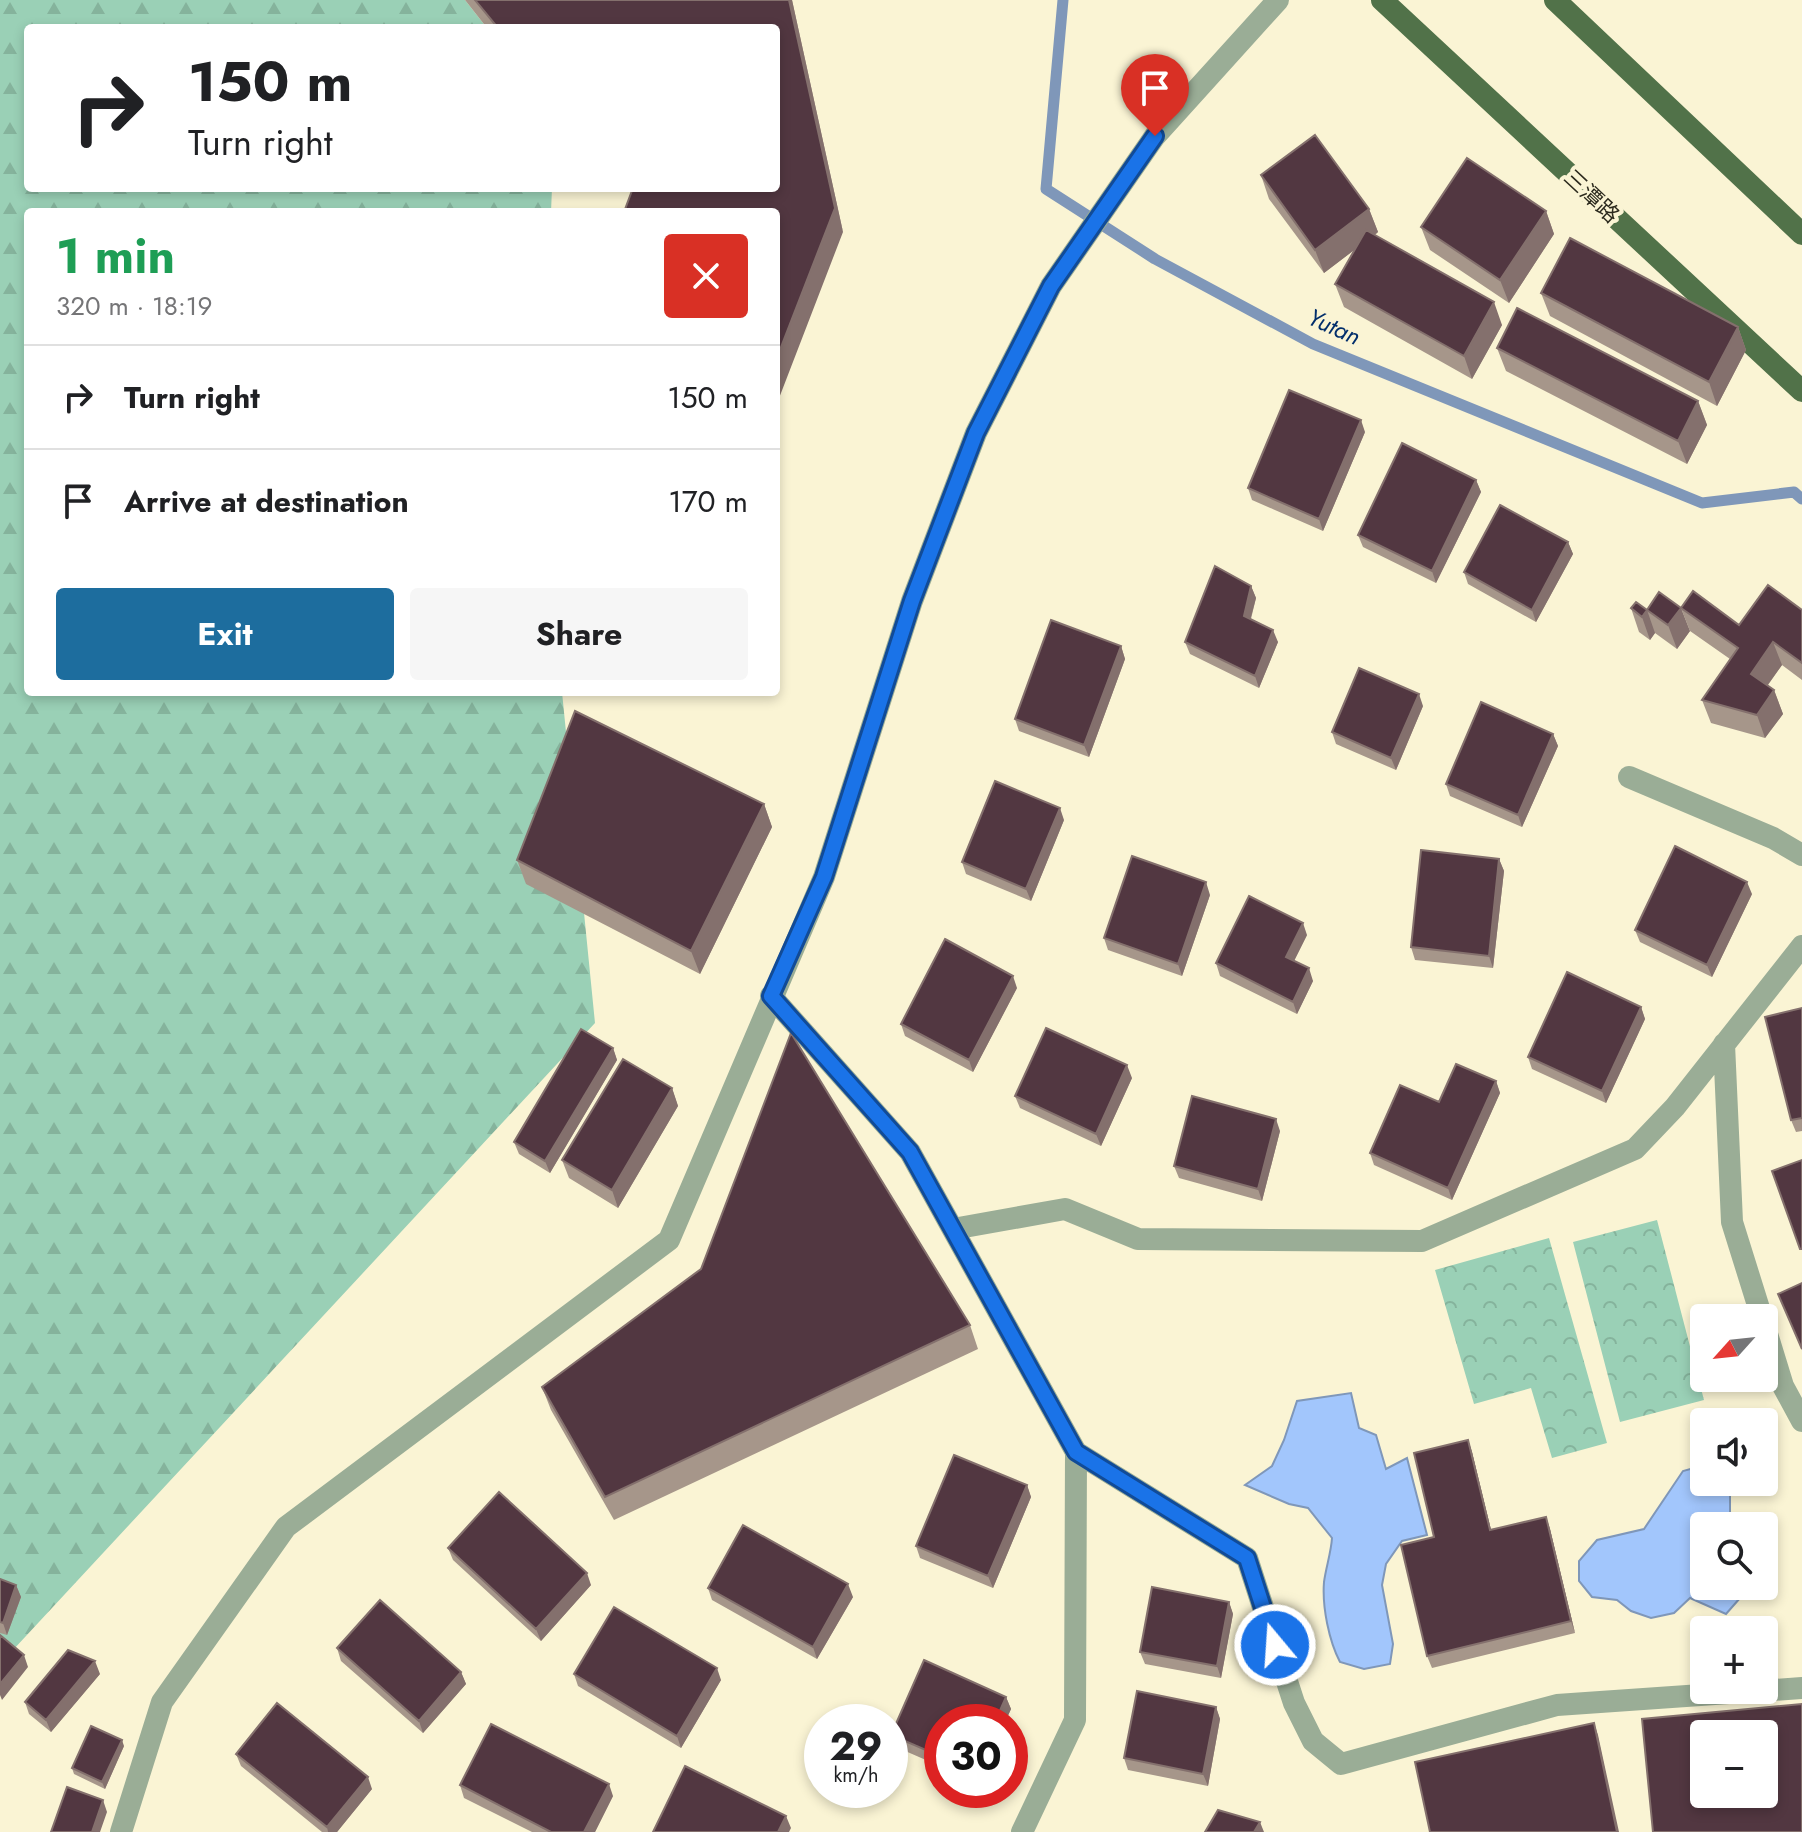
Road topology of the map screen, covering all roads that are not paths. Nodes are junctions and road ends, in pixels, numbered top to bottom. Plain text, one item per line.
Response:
1 (1278, 0) edge
2 (1382, 0) edge
3 (1555, 0) edge
4 (1802, 234) edge
5 (1802, 391) edge
6 (1629, 777) dead end
7 (1802, 855) edge
8 (1802, 946) edge
9 (771, 996) junction
10 (1724, 1044) junction
11 (953, 1229) junction
12 (1758, 1304) edge
13 (1778, 1370) edge
14 (1802, 1421) edge
15 (1076, 1452) junction
16 (1802, 1688) edge
17 (121, 1832) edge
18 (1022, 1832) edge

1 - 9 street
2 - 5 main road, 三潭路
3 - 4 main road
6 - 7 street
8 - 10 street
9 - 11 street
9 - 17 street
10 - 11 street
10 - 12 street
11 - 15 street
13 - 14 street
15 - 16 street
15 - 18 street

